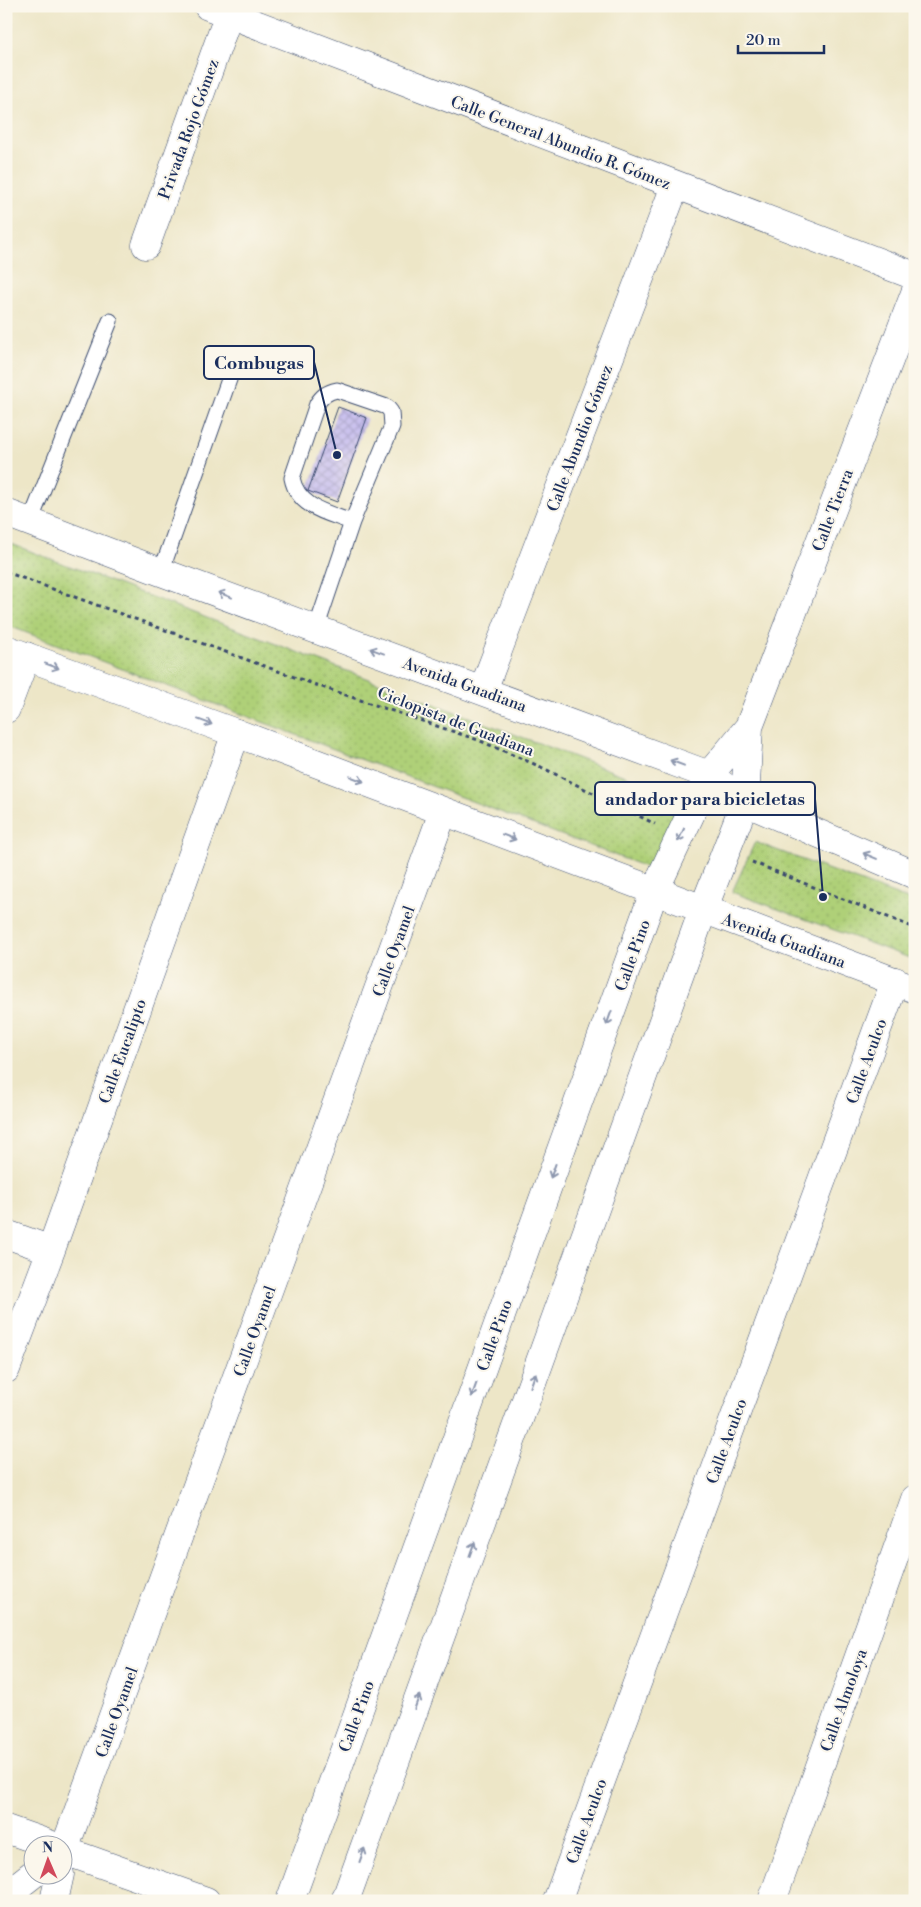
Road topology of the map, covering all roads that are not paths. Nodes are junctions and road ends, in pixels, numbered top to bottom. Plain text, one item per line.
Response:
1 (218, 10) edge
2 (675, 186) junction
3 (146, 245) dead end
4 (915, 276) edge
5 (915, 293) edge
6 (110, 321) dead end
7 (232, 371) dead end
8 (18, 517) edge
9 (352, 522) junction
10 (162, 572) junction
11 (316, 629) junction
12 (16, 653) edge
13 (483, 690) junction
14 (6, 709) edge
15 (749, 727) junction
16 (236, 733) junction
17 (709, 774) junction
18 (745, 802) junction
19 (443, 812) junction
20 (914, 872) edge
21 (654, 892) junction
22 (703, 910) junction
23 (905, 985) edge
24 (6, 1234) edge
25 (51, 1250) junction
26 (6, 1369) edge
27 (915, 1499) edge
28 (6, 1829) edge
29 (68, 1834) edge
30 (22, 1837) edge
31 (72, 1859) edge
32 (22, 1883) edge
33 (56, 1884) edge
34 (13, 1901) edge
35 (54, 1901) edge
36 (206, 1901) edge
37 (290, 1901) edge
38 (345, 1901) edge
39 (557, 1901) edge
40 (772, 1901) edge

1 - 2 street, Calle General Abundio R. Gómez
1 - 3 street, Privada Rojo Gómez
2 - 4 street, Calle General Abundio R. Gómez
2 - 13 street, Calle Abundio Gómez
5 - 15 street, Calle Tierra
6 - 8 lane
7 - 10 lane
8 - 10 street, Avenida Guadiana
9 - 9 lane
9 - 11 lane
11 -> 10 street, Avenida Guadiana
13 -> 11 street, Avenida Guadiana
12 - 14 street
12 -> 16 street, Avenida Guadiana
17 -> 13 street, Avenida Guadiana
15 - 17 street, Calle Tierra
15 - 18 street, Calle Tierra
16 -> 19 street, Avenida Guadiana
16 - 25 street, Calle Eucalipto
17 - 18 street, Avenida Guadiana
17 -> 21 street, Calle Pino
20 -> 18 street, Avenida Guadiana
18 - 22 street
19 -> 21 street, Avenida Guadiana
19 - 29 street, Calle Oyamel
21 - 22 street, Avenida Guadiana
21 -> 37 street, Calle Pino
22 - 23 street, Avenida Guadiana
38 -> 22 street
23 - 39 street, Calle Aculco
24 - 25 street
25 - 26 street, Calle Eucalipto
27 - 40 street, Calle Almoloya
28 - 30 street
31 - 36 street
32 - 34 street
33 - 35 street, Calle Oyamel

